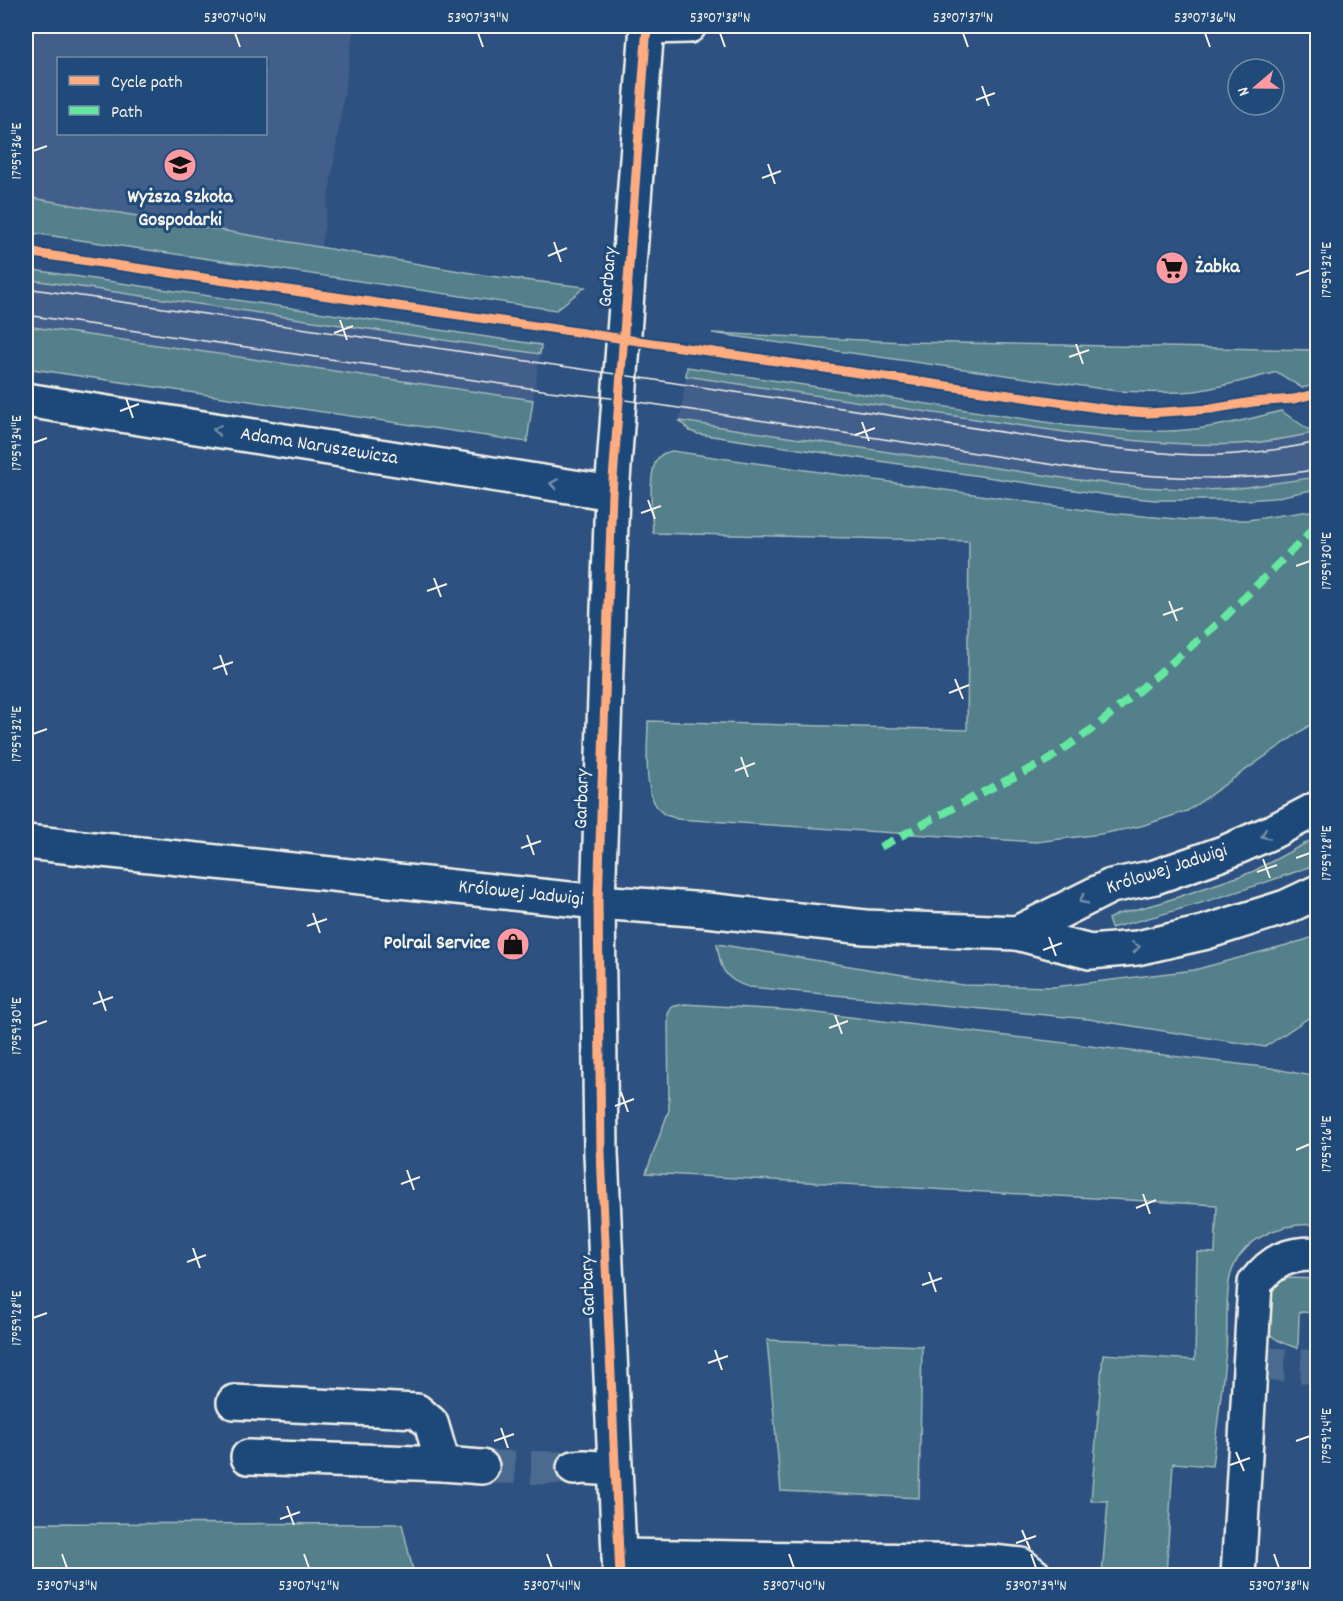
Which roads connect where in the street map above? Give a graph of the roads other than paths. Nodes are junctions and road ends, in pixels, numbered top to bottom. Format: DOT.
graph roads {
  1 [pos="647,26"];
  2 [pos="688,26"];
  3 [pos="26,400"];
  4 [pos="612,493"];
  5 [pos="1317,808"];
  6 [pos="26,842"];
  7 [pos="1317,892"];
  8 [pos="598,902"];
  9 [pos="1017,933"];
  10 [pos="1317,1254"];
  11 [pos="234,1402"];
  12 [pos="248,1457"];
  13 [pos="443,1464"];
  14 [pos="482,1467"];
  15 [pos="573,1468"];
  16 [pos="615,1469"];
  17 [pos="619,1566"];
  18 [pos="1035,1575"];
  19 [pos="1238,1575"];
  1 -- 2 [label="street"];
  1 -- 4 [label="street, Garbary"];
  4 -- 3 [label="street, Adama Naruszewicza, one-way"];
  4 -- 8 [label="street, Garbary"];
  5 -- 9 [label="street, Królowej Jadwigi, one-way"];
  6 -- 8 [label="street, Królowej Jadwigi"];
  9 -- 7 [label="street, Królowej Jadwigi, one-way"];
  8 -- 9 [label="street, Królowej Jadwigi"];
  8 -- 16 [label="street, Garbary"];
  10 -- 19 [label="street"];
  11 -- 13 [label="street"];
  12 -- 13 [label="street"];
  13 -- 14 [label="street"];
  15 -- 16 [label="street"];
  16 -- 17 [label="street, Garbary"];
  17 -- 18 [label="street"];
}
